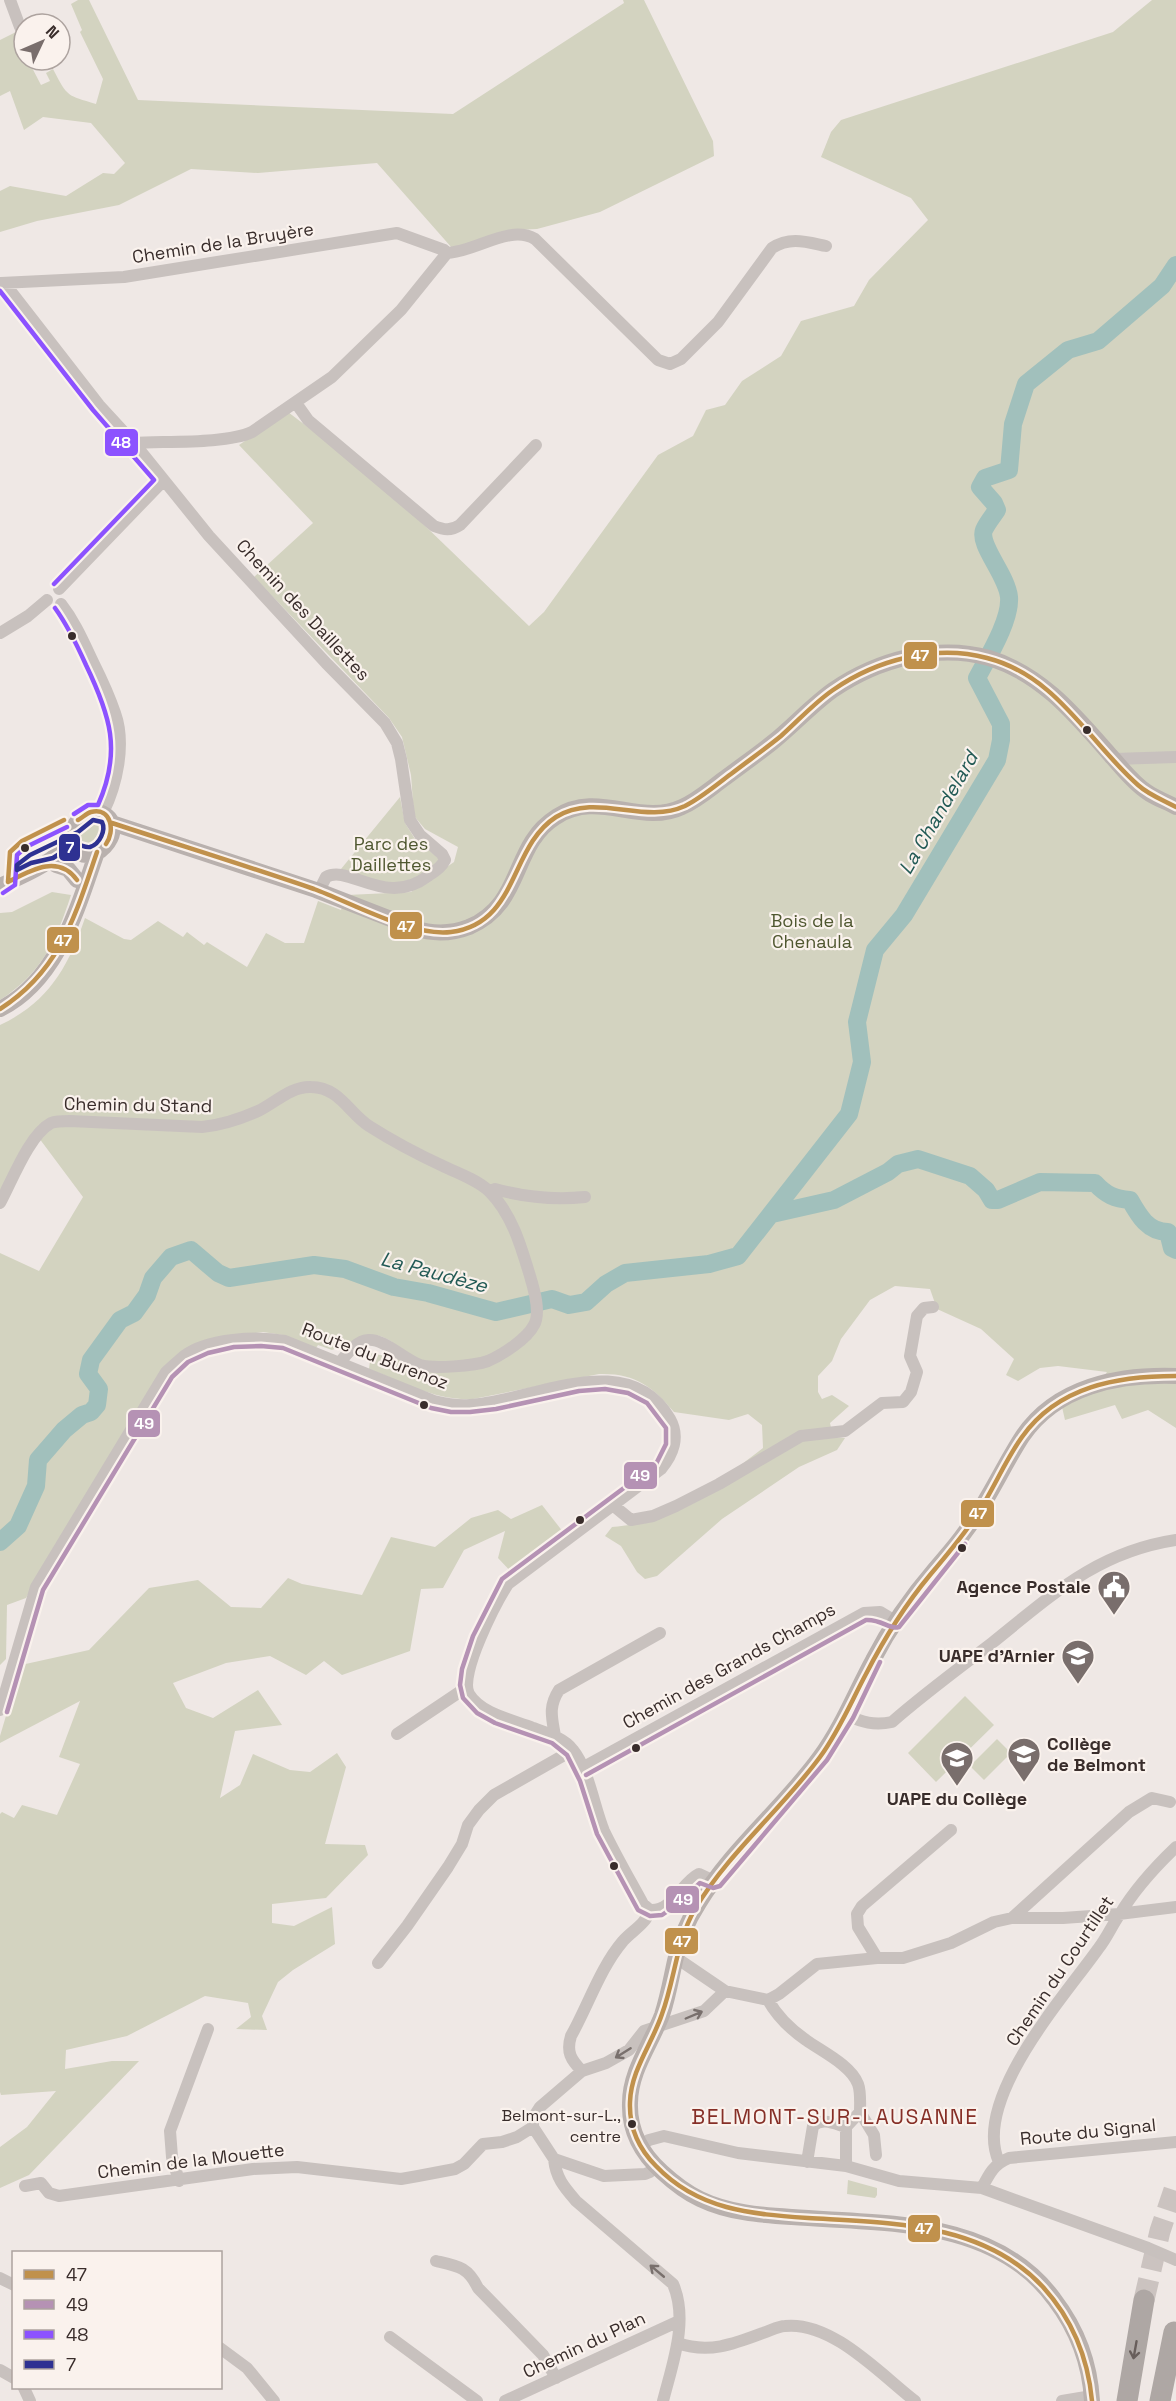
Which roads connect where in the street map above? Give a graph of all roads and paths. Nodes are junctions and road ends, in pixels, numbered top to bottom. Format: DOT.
graph roads {
  1 [pos="826,246"];
  2 [pos="447,253"];
  3 [pos="3,283"];
  4 [pos="296,403"];
  5 [pos="134,443"];
  6 [pos="536,445"];
  7 [pos="164,480"];
  8 [pos="59,589"];
  9 [pos="47,600"];
  10 [pos="61,604"];
  11 [pos="0,633"];
  12 [pos="1176,757"];
  13 [pos="1114,759"];
  14 [pos="1176,807"];
  15 [pos="108,825"];
  16 [pos="81,850"];
  17 [pos="56,865"];
  18 [pos="33,870"];
  19 [pos="77,880"];
  20 [pos="0,886"];
  21 [pos="319,891"];
  22 [pos="73,914"];
  23 [pos="0,1009"];
  24 [pos="490,1192"];
  25 [pos="585,1197"];
  26 [pos="0,1203"];
  27 [pos="933,1307"];
  28 [pos="340,1362"];
  29 [pos="1176,1376"];
  30 [pos="614,1506"];
  31 [pos="1176,1540"];
  32 [pos="895,1621"];
  33 [pos="660,1632"];
  34 [pos="467,1687"];
  35 [pos="0,1710"];
  36 [pos="846,1715"];
  37 [pos="397,1734"];
  38 [pos="555,1736"];
  39 [pos="573,1750"];
  40 [pos="582,1768"];
  41 [pos="1170,1802"];
  42 [pos="951,1830"];
  43 [pos="1176,1847"];
  44 [pos="714,1881"];
  45 [pos="1176,1907"];
  46 [pos="650,1910"];
  47 [pos="1119,1914"];
  48 [pos="1012,1918"];
  49 [pos="675,1957"];
  50 [pos="877,1958"];
  51 [pos="378,1963"];
  52 [pos="725,1991"];
  53 [pos="768,2000"];
  54 [pos="657,2027"];
  55 [pos="208,2029"];
  56 [pos="582,2070"];
  57 [pos="860,2112"];
  58 [pos="533,2127"];
  59 [pos="846,2127"];
  60 [pos="1176,2142"];
  61 [pos="639,2146"];
  62 [pos="876,2155"];
  63 [pos="554,2159"];
  64 [pos="807,2162"];
  65 [pos="999,2162"];
  66 [pos="846,2166"];
  67 [pos="651,2172"];
  68 [pos="179,2181"];
  69 [pos="25,2186"];
  70 [pos="982,2188"];
  71 [pos="1176,2260"];
  72 [pos="436,2261"];
  73 [pos="1144,2300"];
  74 [pos="679,2321"];
  75 [pos="1174,2332"];
  76 [pos="390,2337"];
  77 [pos="678,2343"];
  78 [pos="222,2349"];
  79 [pos="556,2378"];
  80 [pos="1092,2399"];
  81 [pos="274,2401"];
  82 [pos="477,2401"];
  83 [pos="505,2401"];
  84 [pos="663,2401"];
  85 [pos="915,2401"];
  86 [pos="1062,2401"];
  87 [pos="1127,2401"];
  88 [pos="1160,2401"];
  1 -- 2 [label="street"];
  2 -- 3 [label="street, Chemin de la Bruyère"];
  2 -- 4 [label="street"];
  3 -- 5 [label="street, Chemin des Daillettes"];
  4 -- 5 [label="street"];
  4 -- 6 [label="street"];
  5 -- 7 [label="street, Chemin des Daillettes"];
  7 -- 8 [label="street"];
  7 -- 21 [label="street, Chemin des Daillettes"];
  8 -- 9 [label="street"];
  8 -- 10 [label="street"];
  9 -- 10 [label="street"];
  9 -- 11 [label="street"];
  10 -- 15 [label="street"];
  12 -- 13 [label="street"];
  13 -- 14 [label="street"];
  13 -- 21 [label="street"];
  15 -- 16 [label="street"];
  15 -- 16 [label="street"];
  15 -- 21 [label="street"];
  16 -- 17 [label="street"];
  16 -- 18 [label="street"];
  16 -- 19 [label="street"];
  16 -- 22 [label="street"];
  17 -- 18 [label="street"];
  17 -- 19 [label="street"];
  18 -- 20 [label="street"];
  19 -- 22 [label="street"];
  22 -- 23 [label="street"];
  24 -- 25 [label="street"];
  24 -- 26 [label="street, Chemin du Stand"];
  24 -- 28 [label="street, Chemin du Stand"];
  27 -- 30 [label="street"];
  28 -- 30 [label="street, Route du Burenoz"];
  28 -- 35 [label="street, Route du Burenoz"];
  29 -- 32 [label="street"];
  30 -- 34 [label="street, Route du Burenoz"];
  31 -- 36 [label="street"];
  32 -- 36 [label="street"];
  32 -- 40 [label="street, Chemin des Grands Champs"];
  33 -- 38 [label="street"];
  34 -- 37 [label="street"];
  34 -- 38 [label="street"];
  36 -- 44 [label="street"];
  38 -- 39 [label="street"];
  39 -- 40 [label="street"];
  39 -- 51 [label="street"];
  40 -- 46 [label="street"];
  41 -- 48 [label="street"];
  42 -- 50 [label="street"];
  43 -- 47 [label="street, Chemin du Courtillet"];
  44 -- 46 [label="street"];
  44 -- 49 [label="street"];
  45 -- 47 [label="street"];
  46 -- 56 [label="street"];
  47 -- 48 [label="street"];
  47 -- 65 [label="street, Chemin du Courtillet"];
  48 -- 50 [label="street"];
  49 -- 52 [label="street"];
  49 -- 54 [label="street"];
  50 -- 53 [label="street"];
  52 -- 53 [label="street"];
  54 -- 52 [label="street, one-way"];
  53 -- 57 [label="street"];
  54 -- 56 [label="street, one-way"];
  54 -- 61 [label="street"];
  55 -- 68 [label="street"];
  56 -- 58 [label="street"];
  57 -- 59 [label="street"];
  57 -- 62 [label="street"];
  58 -- 63 [label="street"];
  58 -- 68 [label="street, Chemin de la Mouette"];
  59 -- 64 [label="street"];
  59 -- 66 [label="street"];
  60 -- 65 [label="street, Route du Signal"];
  61 -- 64 [label="street"];
  61 -- 80 [label="street"];
  63 -- 67 [label="street"];
  74 -- 63 [label="street, one-way"];
  64 -- 66 [label="street"];
  65 -- 70 [label="street, Route du Signal"];
  66 -- 70 [label="street"];
  68 -- 69 [label="street, Chemin de la Mouette"];
  70 -- 71 [label="street"];
  72 -- 79 [label="street"];
  73 -- 87 [label="highway, one-way"];
  74 -- 77 [label="street"];
  74 -- 79 [label="street, Chemin du Plan"];
  75 -- 88 [label="highway"];
  76 -- 82 [label="street"];
  77 -- 84 [label="street"];
  77 -- 85 [label="street"];
  78 -- 81 [label="street"];
  79 -- 83 [label="street, Chemin du Plan"];
  80 -- 86 [label="street"];
}
